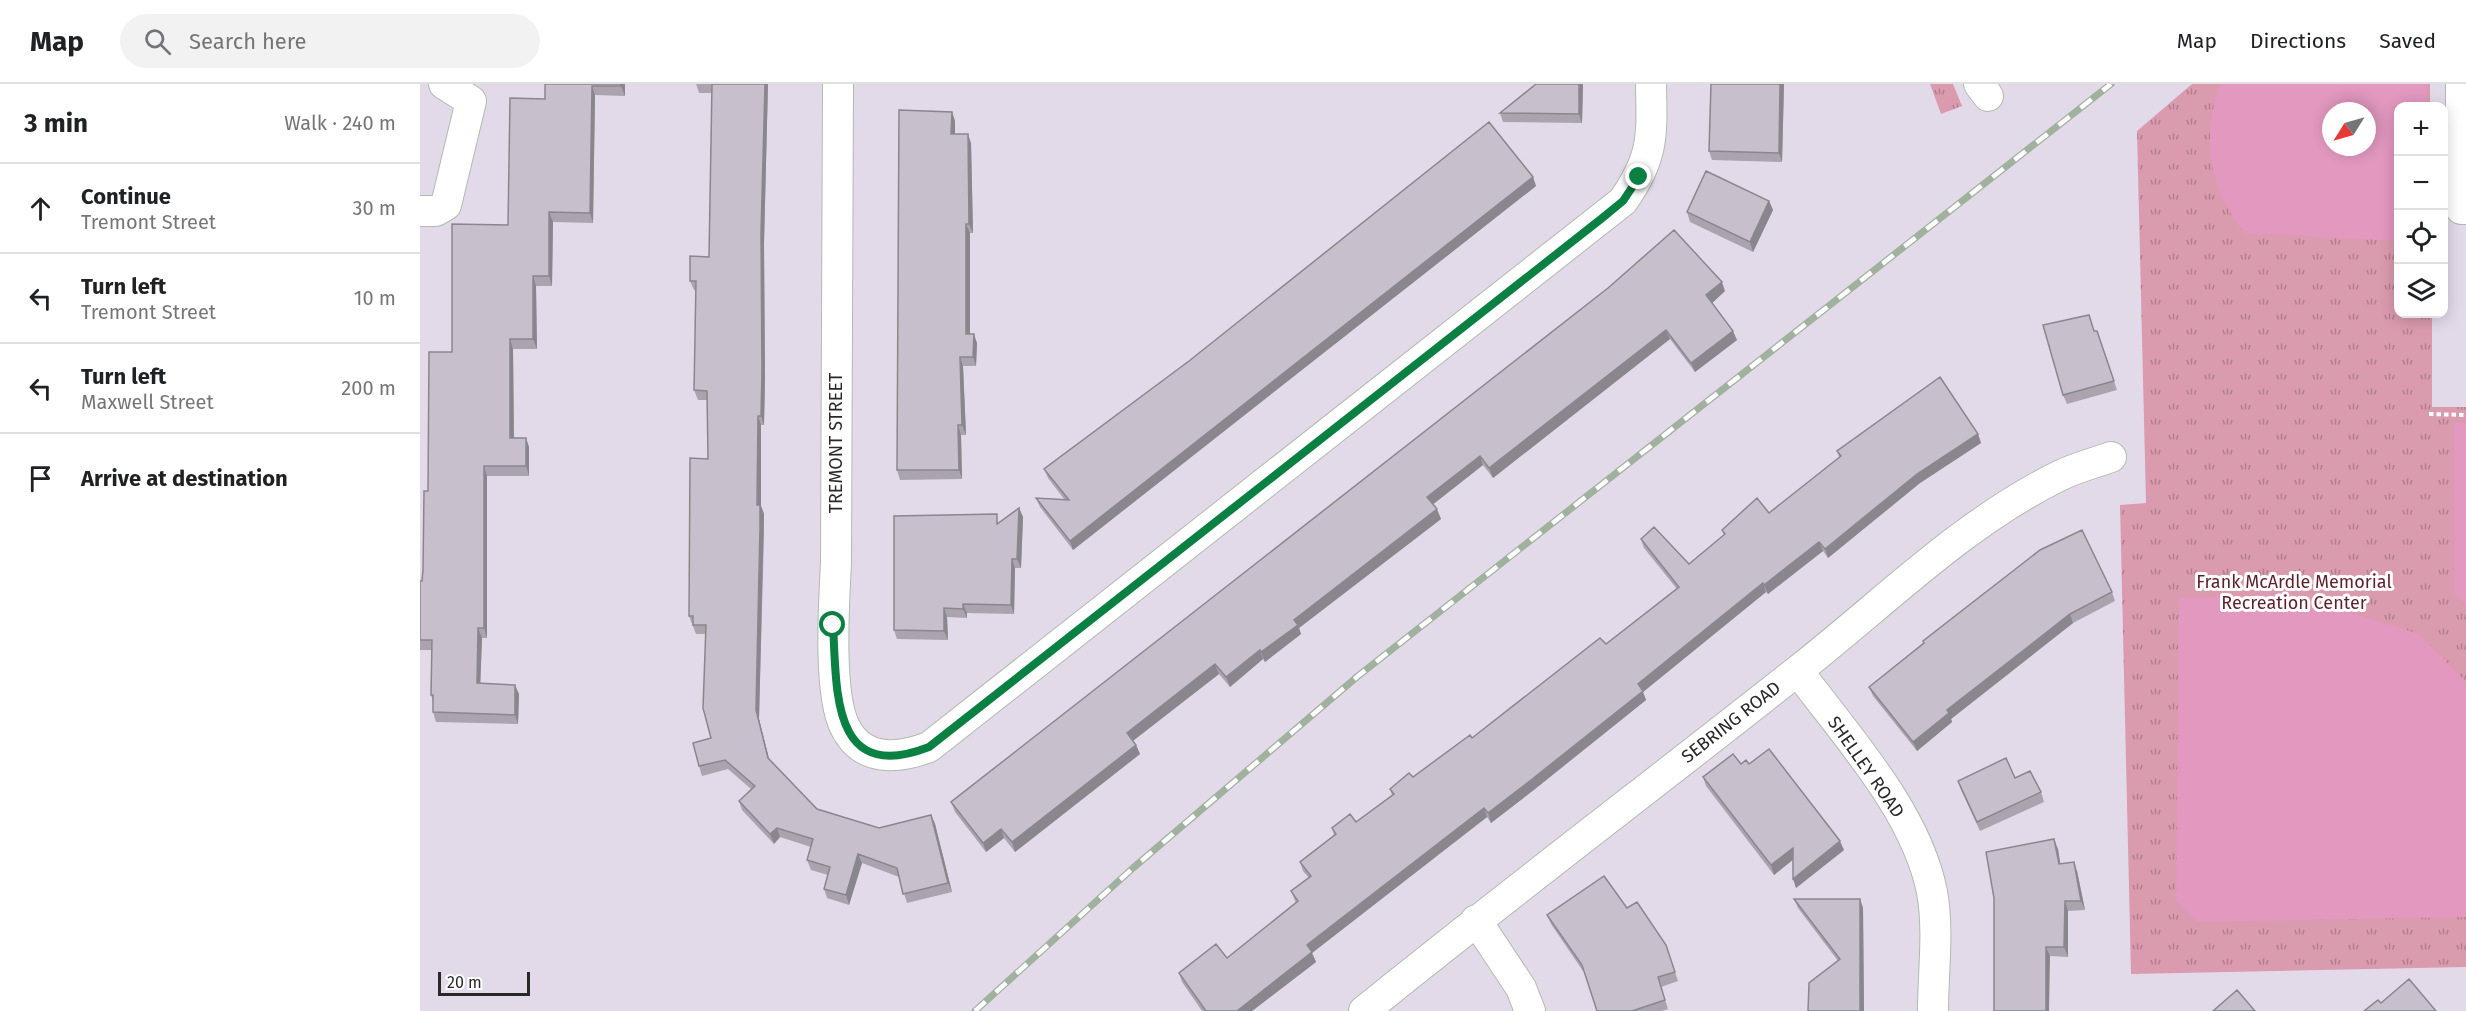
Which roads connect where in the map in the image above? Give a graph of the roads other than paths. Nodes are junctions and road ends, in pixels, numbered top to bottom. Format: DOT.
graph roads {
  1 [pos="444,84"];
  2 [pos="838,84"];
  3 [pos="1651,84"];
  4 [pos="2461,84"];
  5 [pos="477,92"];
  6 [pos="2466,209"];
  7 [pos="420,211"];
  8 [pos="2111,457"];
  9 [pos="1798,671"];
  10 [pos="1476,920"];
  11 [pos="1364,1011"];
  12 [pos="1530,1011"];
  13 [pos="1933,1011"];
  1 -- 5 [label="street"];
  2 -- 3 [label="street, TREMONT STREET"];
  4 -- 6 [label="street"];
  5 -- 7 [label="street"];
  8 -- 9 [label="street, SEBRING ROAD"];
  9 -- 10 [label="street, SEBRING ROAD"];
  9 -- 13 [label="street, SHELLEY ROAD"];
  10 -- 11 [label="street, SEBRING ROAD"];
  10 -- 12 [label="street"];
}
